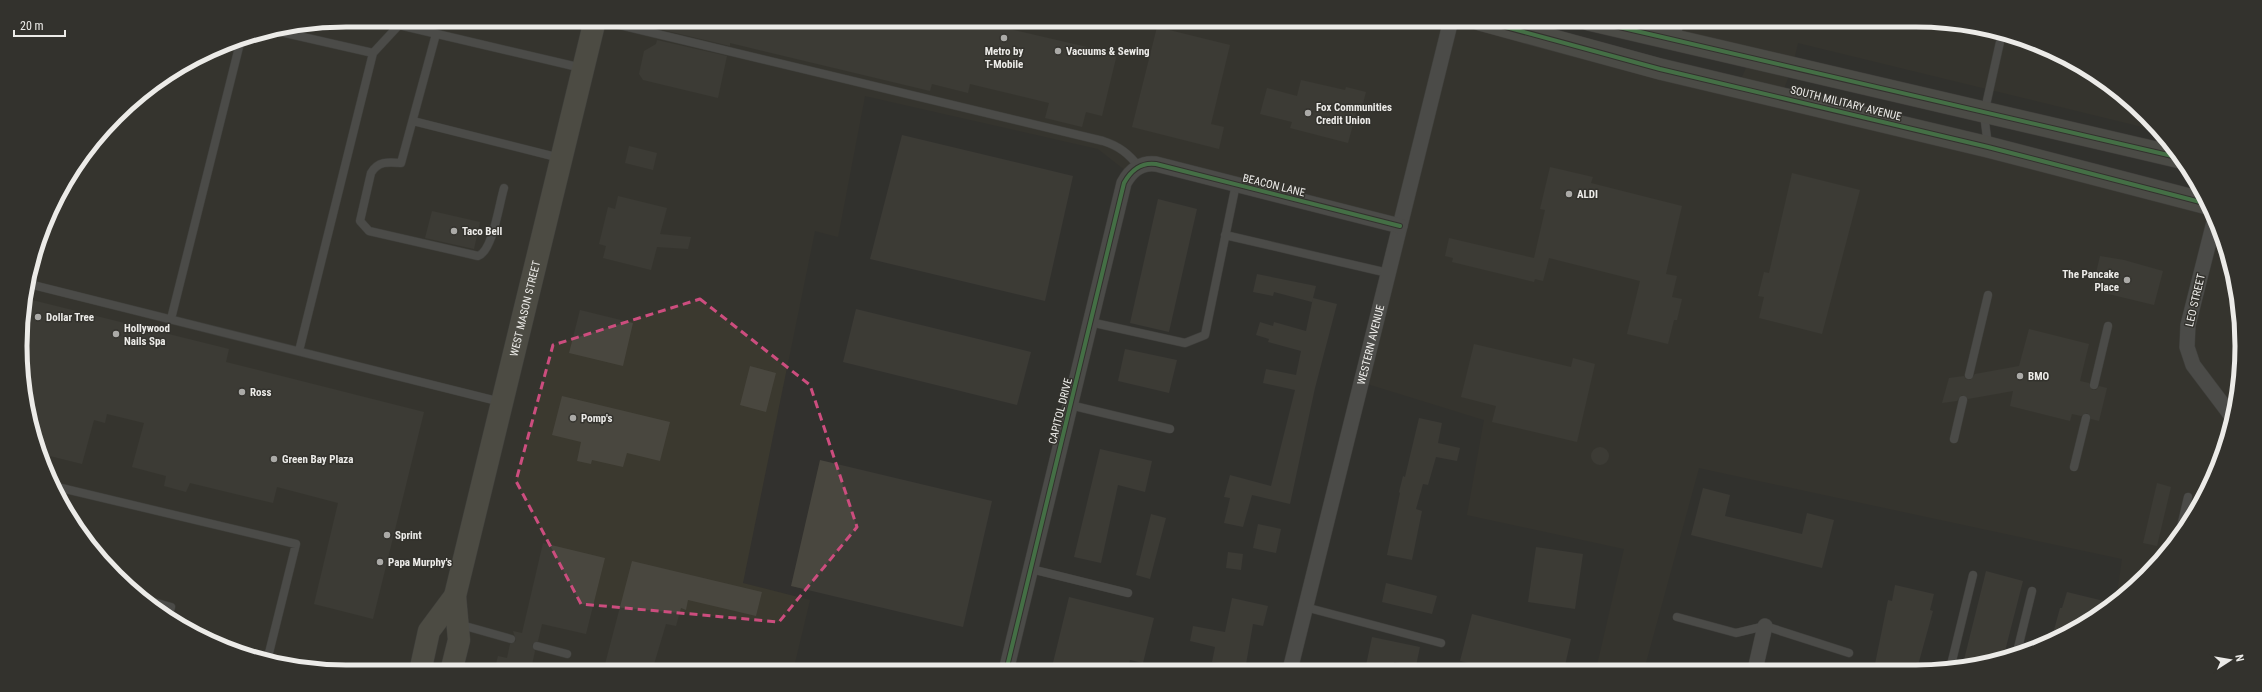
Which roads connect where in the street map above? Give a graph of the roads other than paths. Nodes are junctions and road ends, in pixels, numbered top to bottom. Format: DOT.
graph roads {
  1 [pos="396,27"];
  2 [pos="413,27"];
  3 [pos="593,27"];
  4 [pos="628,27"];
  5 [pos="1449,27"];
  6 [pos="1506,27"];
  7 [pos="1619,27"];
  8 [pos="1679,27"];
  9 [pos="285,33"];
  10 [pos="436,34"];
  11 [pos="2001,39"];
  12 [pos="1676,40"];
  13 [pos="239,45"];
  14 [pos="373,53"];
  15 [pos="583,68"];
  16 [pos="1984,114"];
  17 [pos="413,121"];
  18 [pos="1988,147"];
  19 [pos="2172,156"];
  20 [pos="561,158"];
  21 [pos="1141,166"];
  22 [pos="1236,184"];
  23 [pos="504,188"];
  24 [pos="2200,202"];
  25 [pos="1400,226"];
  26 [pos="2212,228"];
  27 [pos="1226,235"];
  28 [pos="1388,274"];
  29 [pos="33,285"];
  30 [pos="1988,295"];
  31 [pos="171,319"];
  32 [pos="1090,322"];
  33 [pos="2108,326"];
  34 [pos="299,350"];
  35 [pos="1969,375"];
  36 [pos="2094,385"];
  37 [pos="1963,400"];
  38 [pos="502,402"];
  39 [pos="1070,405"];
  40 [pos="2228,412"];
  41 [pos="2086,418"];
  42 [pos="1170,429"];
  43 [pos="1954,438"];
  44 [pos="2074,467"];
  45 [pos="60,488"];
  46 [pos="2188,497"];
  47 [pos="2182,521"];
  48 [pos="1030,569"];
  49 [pos="1974,575"];
  50 [pos="2032,591"];
  51 [pos="1128,592"];
  52 [pos="454,596"];
  53 [pos="158,603"];
  54 [pos="1305,607"];
  55 [pos="170,612"];
  56 [pos="1676,617"];
  57 [pos="457,624"];
  58 [pos="1765,626"];
  59 [pos="511,639"];
  60 [pos="1441,643"];
  61 [pos="537,646"];
  62 [pos="2018,648"];
  63 [pos="1849,652"];
  64 [pos="567,654"];
  65 [pos="268,655"];
  66 [pos="1952,663"];
  67 [pos="422,665"];
  68 [pos="452,665"];
  69 [pos="1007,665"];
  70 [pos="1291,665"];
  71 [pos="1755,665"];
  1 -- 14 [label="lane"];
  2 -- 10 [label="lane"];
  3 -- 15 [label="main road, WEST MASON STREET"];
  4 -- 21 [label="lane"];
  5 -- 25 [label="street, WESTERN AVENUE"];
  6 -- 18 [label="main road, SOUTH MILITARY AVENUE"];
  7 -- 12 [label="main road, SOUTH MILITARY AVENUE"];
  8 -- 12 [label="lane"];
  9 -- 14 [label="lane"];
  10 -- 15 [label="lane"];
  10 -- 17 [label="lane"];
  11 -- 16 [label="lane"];
  12 -- 16 [label="main road, SOUTH MILITARY AVENUE"];
  13 -- 31 [label="lane"];
  14 -- 34 [label="lane"];
  15 -- 20 [label="main road, WEST MASON STREET"];
  16 -- 18 [label="lane"];
  16 -- 19 [label="main road, SOUTH MILITARY AVENUE"];
  17 -- 20 [label="lane"];
  17 -- 23 [label="lane"];
  18 -- 24 [label="main road, SOUTH MILITARY AVENUE"];
  20 -- 38 [label="main road, WEST MASON STREET"];
  21 -- 22 [label="street, BEACON LANE"];
  21 -- 32 [label="street, CAPITOL DRIVE"];
  22 -- 25 [label="street, BEACON LANE"];
  22 -- 27 [label="lane"];
  25 -- 28 [label="street, WESTERN AVENUE"];
  26 -- 40 [label="street, LEO STREET"];
  27 -- 28 [label="lane"];
  27 -- 32 [label="lane"];
  28 -- 54 [label="street, WESTERN AVENUE"];
  29 -- 31 [label="lane"];
  30 -- 35 [label="lane"];
  31 -- 34 [label="lane"];
  32 -- 39 [label="street, CAPITOL DRIVE"];
  33 -- 36 [label="lane"];
  34 -- 38 [label="lane"];
  37 -- 43 [label="lane"];
  38 -- 52 [label="main road, WEST MASON STREET"];
  39 -- 42 [label="lane"];
  39 -- 48 [label="street, CAPITOL DRIVE"];
  41 -- 44 [label="lane"];
  45 -- 65 [label="lane"];
  46 -- 47 [label="lane"];
  48 -- 51 [label="lane"];
  48 -- 69 [label="street, CAPITOL DRIVE"];
  49 -- 66 [label="lane"];
  50 -- 62 [label="lane"];
  52 -- 57 [label="main road, WEST MASON STREET"];
  52 -- 67 [label="main road, WEST MASON STREET"];
  53 -- 55 [label="lane"];
  54 -- 60 [label="lane"];
  54 -- 70 [label="street, WESTERN AVENUE"];
  56 -- 58 [label="lane"];
  57 -- 59 [label="lane"];
  57 -- 68 [label="main road, WEST MASON STREET"];
  58 -- 63 [label="lane"];
  58 -- 71 [label="street"];
  61 -- 64 [label="lane"];
}
